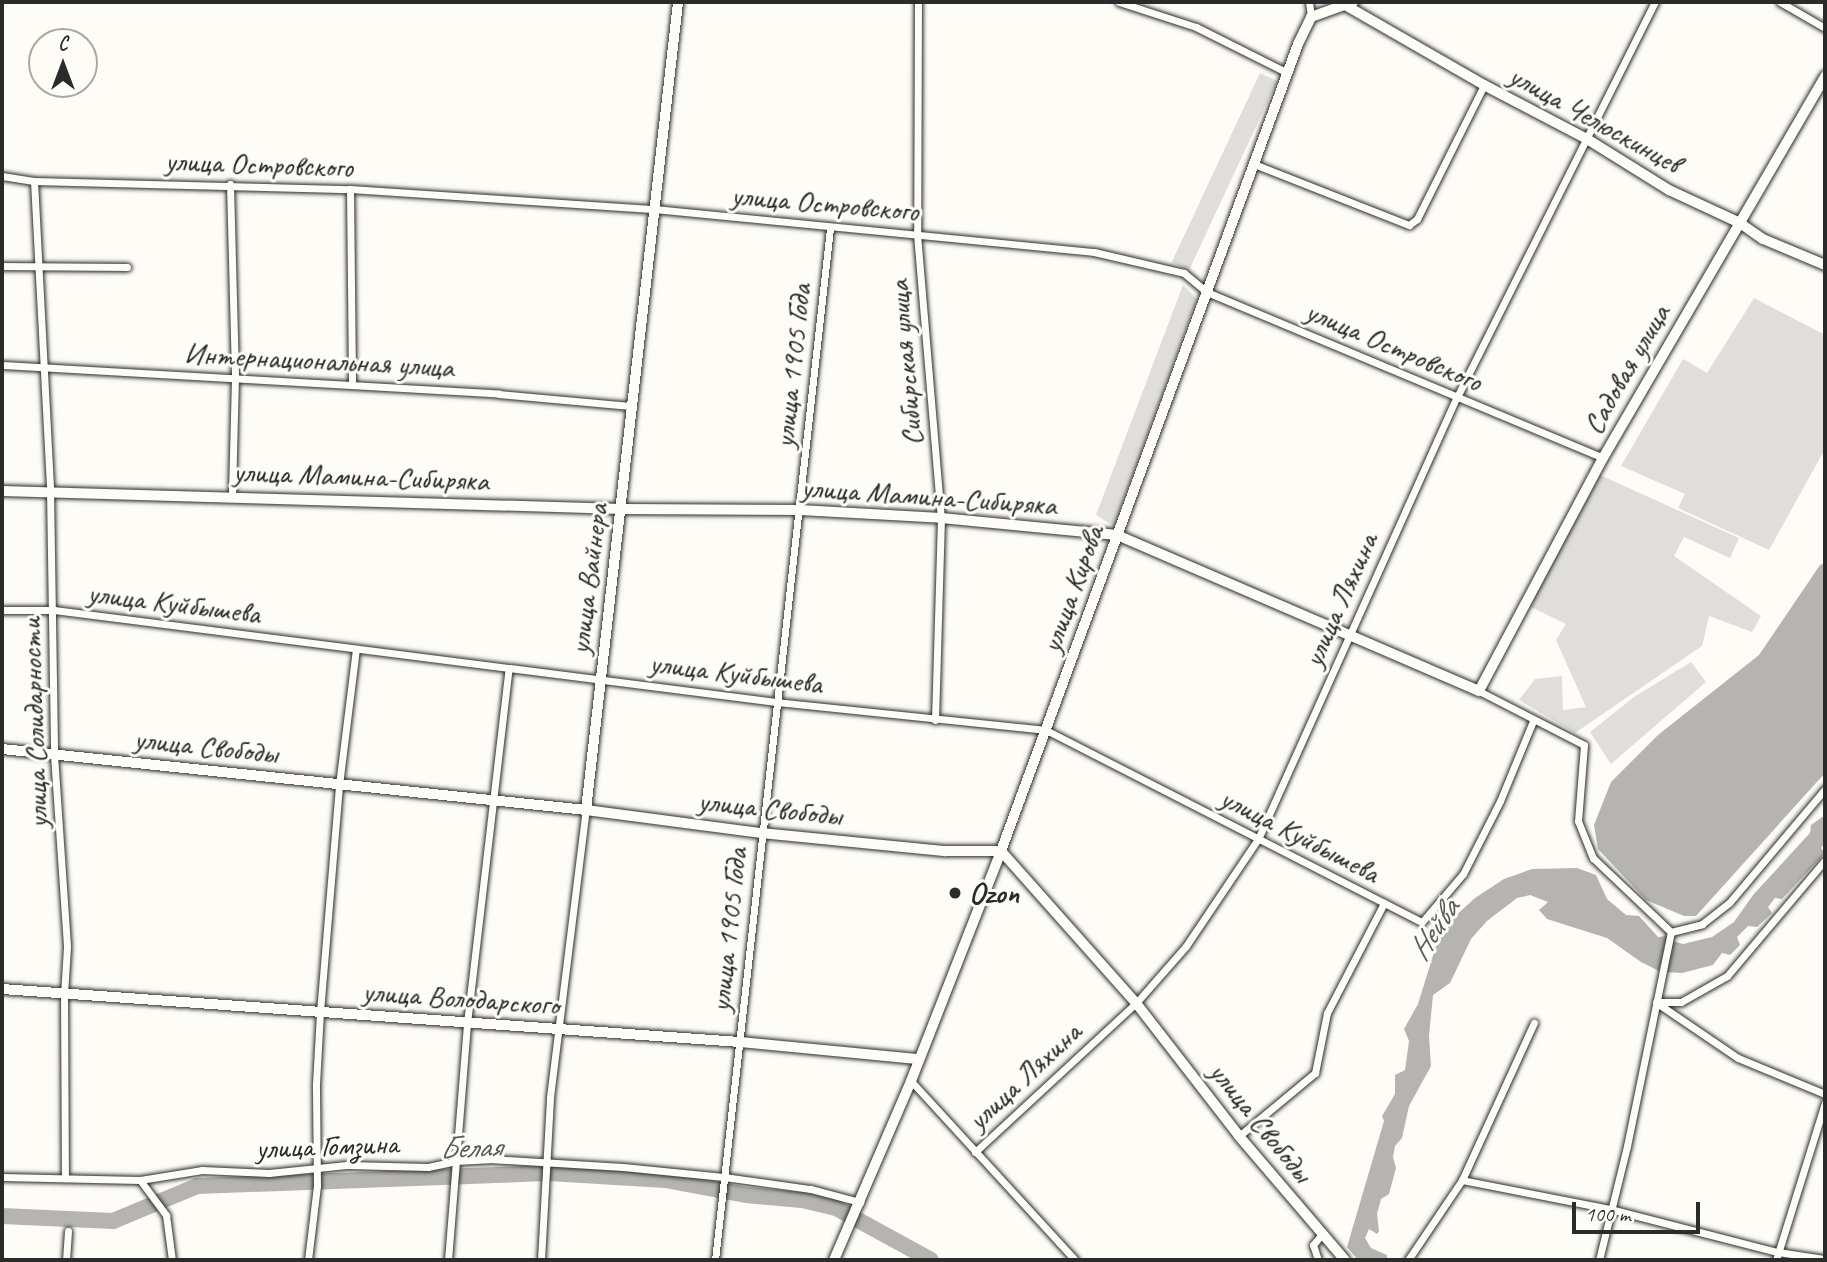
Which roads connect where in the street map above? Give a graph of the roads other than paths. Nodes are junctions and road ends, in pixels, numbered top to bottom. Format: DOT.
graph roads {
  1 [pos="678,2"];
  2 [pos="918,2"];
  3 [pos="1119,2"];
  4 [pos="1309,2"];
  5 [pos="1655,2"];
  6 [pos="1780,2"];
  7 [pos="1349,3"];
  8 [pos="1311,17"];
  9 [pos="1825,28"];
  10 [pos="1288,73"];
  11 [pos="1825,76"];
  12 [pos="1484,85"];
  13 [pos="1587,139"];
  14 [pos="1254,164"];
  15 [pos="2,176"];
  16 [pos="34,181"];
  17 [pos="230,184"];
  18 [pos="350,189"];
  19 [pos="655,209"];
  20 [pos="1740,223"];
  21 [pos="830,228"];
  22 [pos="917,234"];
  23 [pos="1825,265"];
  24 [pos="2,266"];
  25 [pos="38,266"];
  26 [pos="127,267"];
  27 [pos="1207,292"];
  28 [pos="2,365"];
  29 [pos="43,367"];
  30 [pos="235,378"];
  31 [pos="352,385"];
  32 [pos="1457,397"];
  33 [pos="632,407"];
  34 [pos="1603,458"];
  35 [pos="50,490"];
  36 [pos="2,491"];
  37 [pos="232,496"];
  38 [pos="622,509"];
  39 [pos="800,510"];
  40 [pos="941,518"];
  41 [pos="1117,535"];
  42 [pos="2,610"];
  43 [pos="54,610"];
  44 [pos="1348,636"];
  45 [pos="356,649"];
  46 [pos="509,668"];
  47 [pos="601,679"];
  48 [pos="1479,691"];
  49 [pos="776,702"];
  50 [pos="935,720"];
  51 [pos="1533,720"];
  52 [pos="1046,730"];
  53 [pos="2,749"];
  54 [pos="54,755"];
  55 [pos="339,785"];
  56 [pos="1825,789"];
  57 [pos="493,801"];
  58 [pos="586,810"];
  59 [pos="761,833"];
  60 [pos="1258,839"];
  61 [pos="1001,851"];
  62 [pos="1825,860"];
  63 [pos="1384,903"];
  64 [pos="1671,932"];
  65 [pos="2,989"];
  66 [pos="64,995"];
  67 [pos="1656,1002"];
  68 [pos="1136,1003"];
  69 [pos="320,1013"];
  70 [pos="467,1023"];
  71 [pos="1534,1023"];
  72 [pos="559,1029"];
  73 [pos="740,1042"];
  74 [pos="917,1059"];
  75 [pos="911,1081"];
  76 [pos="1825,1094"];
  77 [pos="1825,1103"];
  78 [pos="1239,1136"];
  79 [pos="975,1152"];
  80 [pos="456,1161"];
  81 [pos="547,1161"];
  82 [pos="317,1167"];
  83 [pos="2,1177"];
  84 [pos="724,1177"];
  85 [pos="65,1178"];
  86 [pos="140,1180"];
  87 [pos="1462,1180"];
  88 [pos="860,1202"];
  89 [pos="1609,1209"];
  90 [pos="68,1231"];
  91 [pos="1325,1239"];
  92 [pos="835,1255"];
  93 [pos="1777,1256"];
  94 [pos="1825,1259"];
  95 [pos="66,1260"];
  96 [pos="172,1260"];
  97 [pos="309,1260"];
  98 [pos="448,1260"];
  99 [pos="541,1260"];
  100 [pos="715,1260"];
  101 [pos="1075,1260"];
  102 [pos="1318,1260"];
  103 [pos="1345,1260"];
  104 [pos="1408,1260"];
  105 [pos="1599,1260"];
  1 -- 19 [label="main road, улица Вайнера"];
  2 -- 22 [label="street, Сибирская улица"];
  3 -- 10 [label="street"];
  4 -- 8 [label="street, улица Кирова"];
  5 -- 13 [label="street, улица Ляхина"];
  6 -- 9 [label="street"];
  7 -- 8 [label="main road"];
  7 -- 12 [label="main road, улица Челюскинцев"];
  8 -- 10 [label="main road, улица Кирова"];
  10 -- 14 [label="main road, улица Кирова"];
  11 -- 20 [label="main road, Садовая улица"];
  12 -- 13 [label="main road, улица Челюскинцев"];
  12 -- 14 [label="street"];
  13 -- 20 [label="main road, улица Челюскинцев"];
  13 -- 32 [label="street, улица Ляхина"];
  14 -- 27 [label="main road, улица Кирова"];
  15 -- 16 [label="street, улица Островского"];
  16 -- 17 [label="street, улица Островского"];
  16 -- 25 [label="street, улица Солидарности"];
  17 -- 18 [label="street, улица Островского"];
  17 -- 30 [label="street"];
  18 -- 19 [label="street, улица Островского"];
  18 -- 31 [label="street"];
  19 -- 21 [label="street, улица Островского"];
  19 -- 33 [label="main road, улица Вайнера"];
  20 -- 23 [label="main road, улица Челюскинцев"];
  20 -- 34 [label="main road, Садовая улица"];
  21 -- 22 [label="street, улица Островского"];
  21 -- 39 [label="street, улица 1905 Года"];
  22 -- 27 [label="street, улица Островского"];
  22 -- 40 [label="street, Сибирская улица"];
  24 -- 25 [label="street"];
  25 -- 26 [label="street"];
  25 -- 29 [label="street, улица Солидарности"];
  27 -- 32 [label="street, улица Островского"];
  27 -- 41 [label="main road, улица Кирова"];
  28 -- 29 [label="street, Интернациональная улица"];
  29 -- 30 [label="street, Интернациональная улица"];
  29 -- 35 [label="street, улица Солидарности"];
  30 -- 31 [label="street, Интернациональная улица"];
  30 -- 37 [label="street"];
  31 -- 33 [label="street, Интернациональная улица"];
  32 -- 34 [label="street, улица Островского"];
  32 -- 44 [label="street, улица Ляхина"];
  33 -- 38 [label="main road, улица Вайнера"];
  34 -- 48 [label="main road, Садовая улица"];
  35 -- 36 [label="main road, улица Мамина-Сибиряка"];
  35 -- 37 [label="main road, улица Мамина-Сибиряка"];
  35 -- 43 [label="street, улица Солидарности"];
  37 -- 38 [label="main road, улица Мамина-Сибиряка"];
  38 -- 39 [label="main road, улица Мамина-Сибиряка"];
  38 -- 47 [label="main road, улица Вайнера"];
  39 -- 40 [label="main road, улица Мамина-Сибиряка"];
  39 -- 49 [label="street, улица 1905 Года"];
  40 -- 41 [label="main road, улица Мамина-Сибиряка"];
  40 -- 50 [label="street, Сибирская улица"];
  41 -- 44 [label="main road, улица Мамина-Сибиряка"];
  41 -- 52 [label="main road, улица Кирова"];
  42 -- 43 [label="street, улица Куйбышева"];
  43 -- 45 [label="street, улица Куйбышева"];
  43 -- 54 [label="street, улица Солидарности"];
  44 -- 48 [label="main road, улица Мамина-Сибиряка"];
  44 -- 60 [label="street, улица Ляхина"];
  45 -- 46 [label="street, улица Куйбышева"];
  45 -- 55 [label="street"];
  46 -- 47 [label="street, улица Куйбышева"];
  46 -- 57 [label="street"];
  47 -- 49 [label="street, улица Куйбышева"];
  47 -- 58 [label="main road, улица Вайнера"];
  48 -- 51 [label="street, улица Мамина-Сибиряка"];
  49 -- 50 [label="street, улица Куйбышева"];
  49 -- 59 [label="street, улица 1905 Года"];
  50 -- 52 [label="street, улица Куйбышева"];
  51 -- 63 [label="street, улица Куйбышева"];
  51 -- 64 [label="street, улица Мамина-Сибиряка"];
  52 -- 60 [label="street, улица Куйбышева"];
  52 -- 61 [label="main road, улица Кирова"];
  53 -- 54 [label="main road, улица Свободы"];
  54 -- 55 [label="main road, улица Свободы"];
  54 -- 66 [label="street, улица Солидарности"];
  55 -- 57 [label="main road, улица Свободы"];
  55 -- 69 [label="street"];
  56 -- 64 [label="street"];
  57 -- 58 [label="main road, улица Свободы"];
  57 -- 70 [label="street"];
  58 -- 59 [label="main road, улица Свободы"];
  58 -- 72 [label="street, улица Вайнера"];
  59 -- 61 [label="main road, улица Свободы"];
  59 -- 73 [label="street, улица 1905 Года"];
  60 -- 63 [label="street, улица Куйбышева"];
  60 -- 68 [label="street, улица Ляхина"];
  61 -- 68 [label="main road, улица Свободы"];
  61 -- 74 [label="main road, улица Кирова"];
  62 -- 67 [label="street"];
  63 -- 78 [label="street"];
  64 -- 67 [label="street"];
  65 -- 66 [label="main road, улица Володарского"];
  66 -- 69 [label="main road, улица Володарского"];
  66 -- 85 [label="street, улица Солидарности"];
  67 -- 76 [label="street"];
  67 -- 89 [label="street"];
  68 -- 78 [label="main road, улица Свободы"];
  68 -- 79 [label="street, улица Ляхина"];
  69 -- 70 [label="main road, улица Володарского"];
  69 -- 82 [label="street"];
  70 -- 72 [label="main road, улица Володарского"];
  70 -- 80 [label="street"];
  71 -- 87 [label="street"];
  72 -- 73 [label="main road, улица Володарского"];
  72 -- 81 [label="street, улица Вайнера"];
  73 -- 74 [label="main road, улица Володарского"];
  73 -- 84 [label="street, улица 1905 Года"];
  74 -- 75 [label="main road, улица Кирова"];
  75 -- 79 [label="street"];
  75 -- 88 [label="main road, улица Кирова"];
  77 -- 93 [label="street"];
  78 -- 91 [label="main road, улица Свободы"];
  79 -- 101 [label="street"];
  80 -- 81 [label="street, улица Гомзина"];
  80 -- 82 [label="street, улица Гомзина"];
  80 -- 98 [label="street"];
  81 -- 84 [label="street, улица Гомзина"];
  81 -- 99 [label="street, улица Вайнера"];
  82 -- 86 [label="street, улица Гомзина"];
  82 -- 97 [label="street"];
  83 -- 85 [label="street, улица Гомзина"];
  84 -- 88 [label="street, улица Гомзина"];
  84 -- 100 [label="street, улица 1905 Года"];
  85 -- 86 [label="street, улица Гомзина"];
  86 -- 96 [label="street"];
  87 -- 89 [label="street"];
  87 -- 104 [label="street"];
  88 -- 92 [label="main road, улица Кирова"];
  89 -- 93 [label="street"];
  89 -- 105 [label="street"];
  90 -- 95 [label="street"];
  91 -- 102 [label="street"];
  91 -- 103 [label="main road, улица Свободы"];
  93 -- 94 [label="street"];
}
